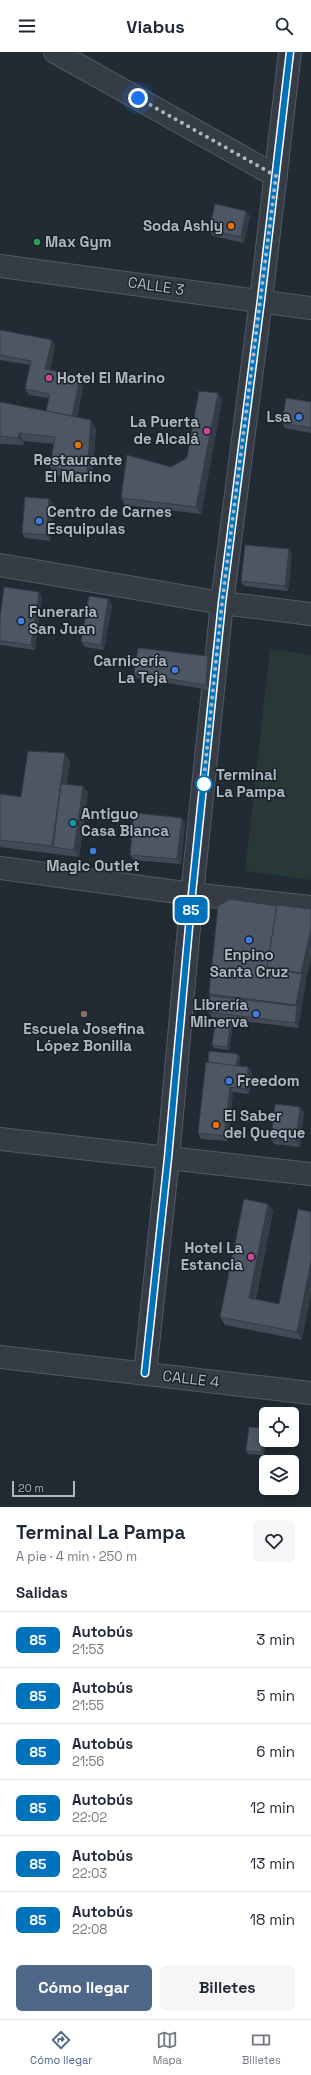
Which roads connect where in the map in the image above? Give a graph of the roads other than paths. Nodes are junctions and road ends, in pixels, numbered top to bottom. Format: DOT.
graph roads {
  1 [pos="55,52"];
  2 [pos="290,52"];
  3 [pos="276,176"];
  4 [pos="0,266"];
  5 [pos="261,300"];
  6 [pos="311,308"];
  7 [pos="0,565"];
  8 [pos="222,603"];
  9 [pos="311,614"];
  10 [pos="0,868"];
  11 [pos="192,894"];
  12 [pos="311,907"];
  13 [pos="0,1139"];
  14 [pos="168,1158"];
  15 [pos="311,1174"];
  16 [pos="0,1357"];
  17 [pos="145,1373"];
  18 [pos="311,1393"];
  1 -- 3 [label="street"];
  2 -- 3 [label="street"];
  3 -- 5 [label="street"];
  4 -- 5 [label="street, CALLE 3"];
  5 -- 6 [label="street, CALLE 3"];
  5 -- 8 [label="street"];
  7 -- 8 [label="street"];
  8 -- 9 [label="street"];
  8 -- 11 [label="street"];
  10 -- 11 [label="street"];
  11 -- 12 [label="street"];
  11 -- 14 [label="street"];
  13 -- 14 [label="street"];
  14 -- 15 [label="street"];
  14 -- 17 [label="street"];
  16 -- 17 [label="street, CALLE 4"];
  17 -- 18 [label="street, CALLE 4"];
}
